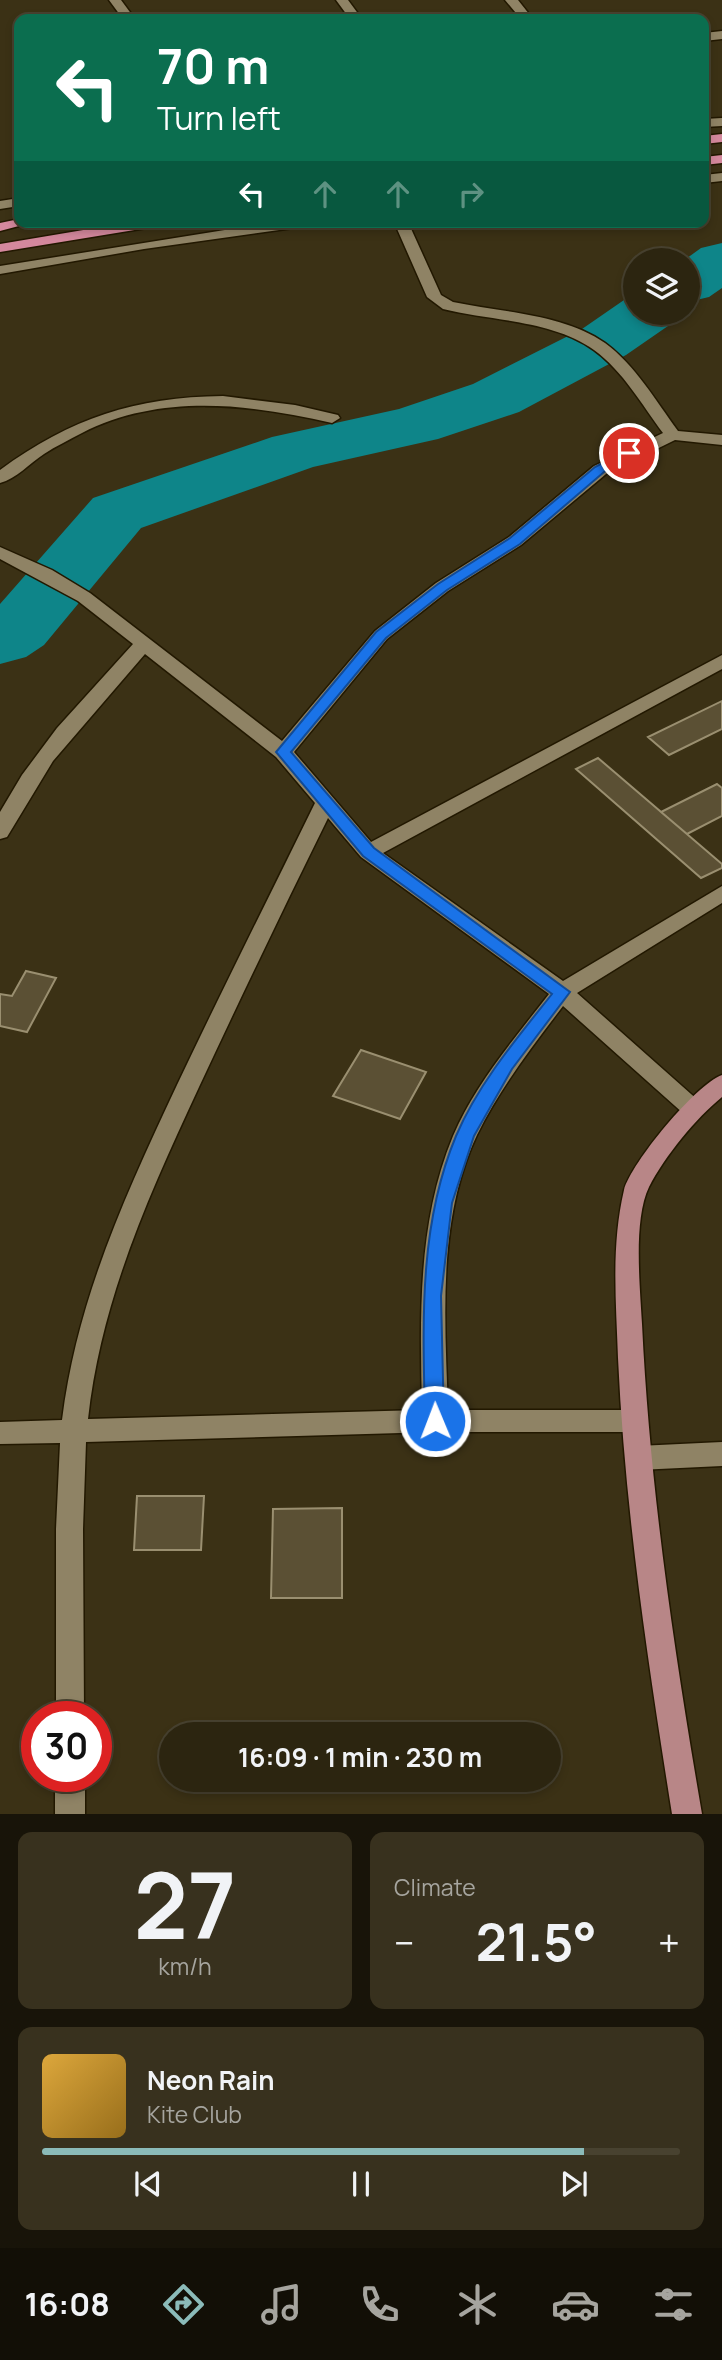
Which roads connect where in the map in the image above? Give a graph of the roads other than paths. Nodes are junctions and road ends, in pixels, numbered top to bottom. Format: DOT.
graph roads {
  1 [pos="511,0"];
  2 [pos="523,14"];
  3 [pos="122,228"];
  4 [pos="265,228"];
  5 [pos="404,228"];
  6 [pos="0,248"];
  7 [pos="0,270"];
  8 [pos="332,418"];
  9 [pos="673,435"];
  10 [pos="722,440"];
  11 [pos="0,478"];
  12 [pos="0,552"];
  13 [pos="144,644"];
  14 [pos="722,661"];
  15 [pos="283,752"];
  16 [pos="326,801"];
  17 [pos="0,832"];
  18 [pos="368,852"];
  19 [pos="722,893"];
  20 [pos="562,992"];
  21 [pos="722,1084"];
  22 [pos="692,1108"];
  23 [pos="435,1421"];
  24 [pos="634,1422"];
  25 [pos="72,1432"];
  26 [pos="0,1433"];
  27 [pos="722,1454"];
  28 [pos="638,1458"];
  29 [pos="70,1701"];
  30 [pos="70,1792"];
  31 [pos="70,1814"];
  32 [pos="687,1814"];
  1 -- 2 [label="street"];
  3 -- 6 [label="highway"];
  4 -- 7 [label="street"];
  5 -- 9 [label="street"];
  8 -- 11 [label="street"];
  9 -- 10 [label="street"];
  9 -- 15 [label="street"];
  12 -- 13 [label="street"];
  13 -- 15 [label="street"];
  13 -- 17 [label="street"];
  14 -- 18 [label="street"];
  15 -- 16 [label="street"];
  16 -- 18 [label="street"];
  16 -- 25 [label="street"];
  18 -- 20 [label="street"];
  19 -- 20 [label="street"];
  20 -- 22 [label="street"];
  20 -- 23 [label="street"];
  21 -- 22 [label="main road"];
  22 -- 24 [label="main road"];
  23 -- 24 [label="street"];
  23 -- 25 [label="street"];
  24 -- 28 [label="main road"];
  25 -- 26 [label="street"];
  25 -- 29 [label="street"];
  27 -- 28 [label="street"];
  28 -- 32 [label="main road"];
  30 -- 31 [label="street"];
}
